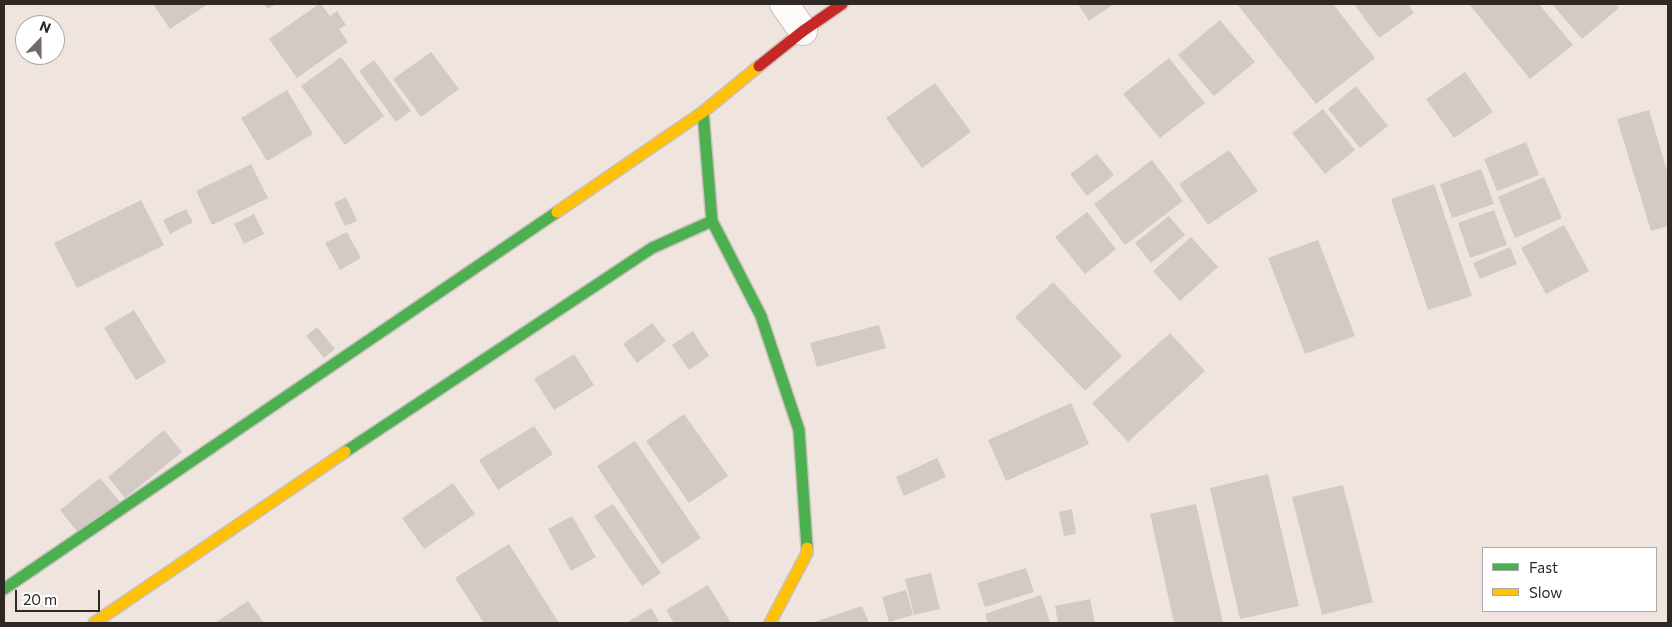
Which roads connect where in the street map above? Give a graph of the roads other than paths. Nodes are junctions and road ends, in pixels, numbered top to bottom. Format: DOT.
graph roads {
  1 [pos="784,4"];
  2 [pos="842,4"];
  3 [pos="803,31"];
  4 [pos="703,112"];
  5 [pos="712,221"];
  6 [pos="4,590"];
  7 [pos="94,623"];
  8 [pos="770,623"];
  1 -- 3 [label="street"];
  2 -- 3 [label="street"];
  3 -- 4 [label="street"];
  4 -- 5 [label="street"];
  4 -- 6 [label="street"];
  5 -- 7 [label="street"];
  5 -- 8 [label="street"];
}
